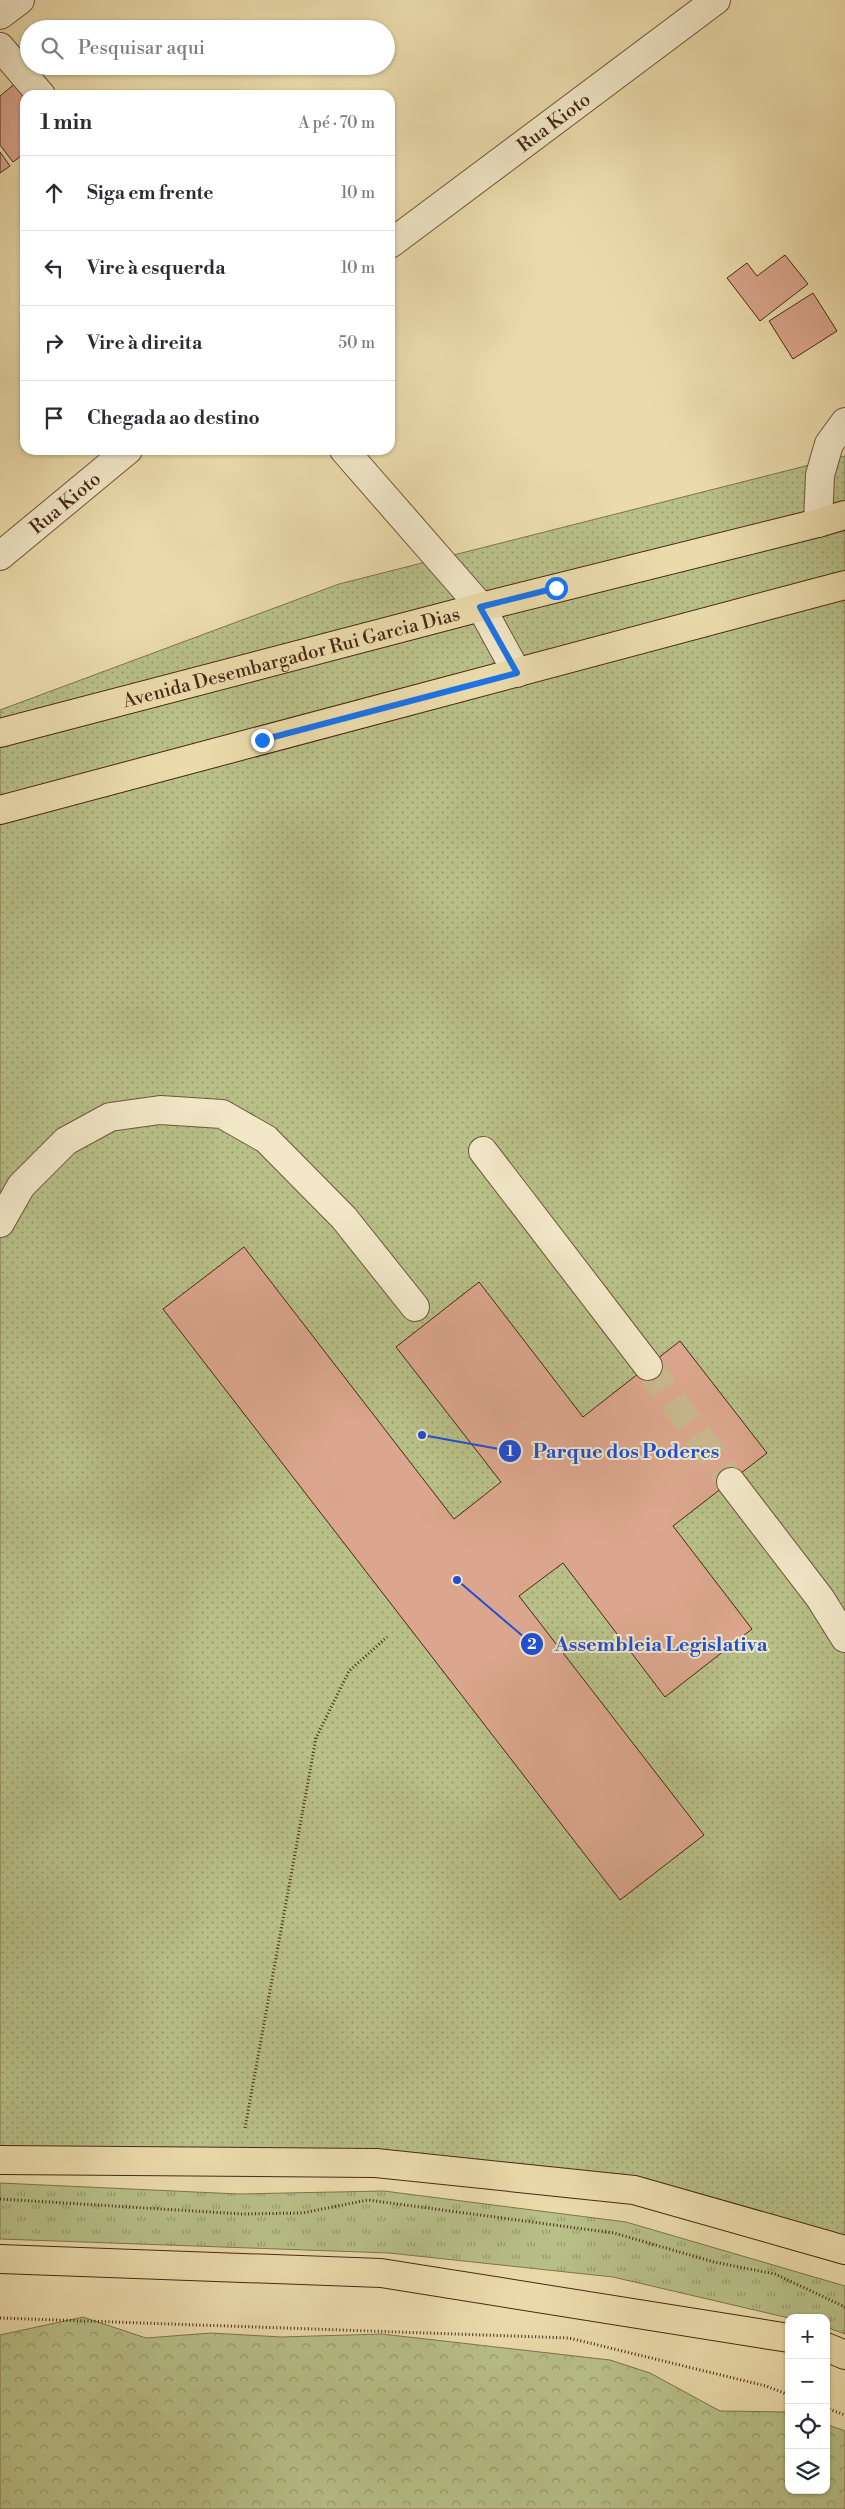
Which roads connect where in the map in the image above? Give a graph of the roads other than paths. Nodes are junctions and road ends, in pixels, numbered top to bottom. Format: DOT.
graph roads {
  1 [pos="20,0"];
  2 [pos="716,0"];
  3 [pos="0,15"];
  4 [pos="0,47"];
  5 [pos="20,71"];
  6 [pos="23,75"];
  7 [pos="36,90"];
  8 [pos="395,240"];
  9 [pos="845,422"];
  10 [pos="122,455"];
  11 [pos="348,455"];
  12 [pos="845,515"];
  13 [pos="818,524"];
  14 [pos="0,556"];
  15 [pos="845,585"];
  16 [pos="480,607"];
  17 [pos="517,673"];
  18 [pos="0,733"];
  19 [pos="0,810"];
  20 [pos="483,1151"];
  21 [pos="0,1223"];
  22 [pos="415,1307"];
  23 [pos="648,1366"];
  24 [pos="731,1482"];
  25 [pos="845,1638"];
  26 [pos="0,2160"];
  27 [pos="845,2250"];
  28 [pos="0,2259"];
  29 [pos="785,2337"];
  30 [pos="830,2349"];
  31 [pos="845,2355"];
  1 -- 3 [label="street"];
  2 -- 8 [label="street, Rua Kioto"];
  4 -- 5 [label="street"];
  6 -- 7 [label="street"];
  9 -- 13 [label="street"];
  10 -- 14 [label="street, Rua Kioto"];
  11 -- 16 [label="street"];
  12 -- 13 [label="main road, Avenida Desembargador Rui Garcia Dias"];
  13 -- 16 [label="main road, Avenida Desembargador Rui Garcia Dias"];
  15 -- 17 [label="main road"];
  16 -- 17 [label="street"];
  16 -- 18 [label="main road, Avenida Desembargador Rui Garcia Dias"];
  17 -- 19 [label="main road"];
  20 -- 23 [label="street"];
  21 -- 22 [label="street"];
  24 -- 25 [label="street"];
  26 -- 27 [label="main road"];
  28 -- 29 [label="main road"];
  30 -- 31 [label="main road"];
}
